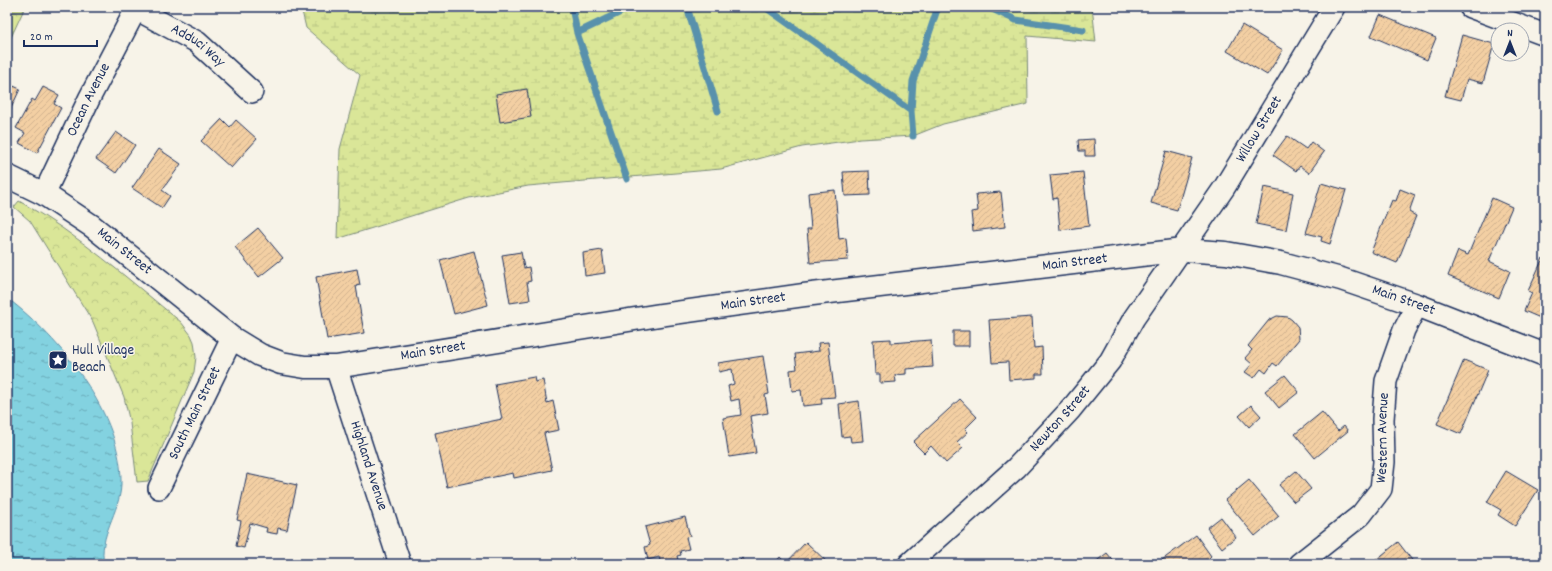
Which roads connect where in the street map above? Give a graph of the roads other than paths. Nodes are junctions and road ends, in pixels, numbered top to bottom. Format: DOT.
graph roads {
  1 [pos="1334,7"];
  2 [pos="1470,7"];
  3 [pos="137,8"];
  4 [pos="1545,35"];
  5 [pos="252,92"];
  6 [pos="7,176"];
  7 [pos="44,194"];
  8 [pos="1183,250"];
  9 [pos="1417,305"];
  10 [pos="232,338"];
  11 [pos="1545,355"];
  12 [pos="336,367"];
  13 [pos="159,488"];
  14 [pos="400,564"];
  15 [pos="909,564"];
  16 [pos="1299,564"];
  1 -- 8 [label="street, Willow Street"];
  2 -- 4 [label="street"];
  3 -- 5 [label="street, Adduci Way"];
  3 -- 7 [label="street, Ocean Avenue"];
  6 -- 7 [label="main road, Main Street"];
  7 -- 10 [label="main road, Main Street"];
  8 -- 9 [label="main road, Main Street"];
  8 -- 12 [label="main road, Main Street"];
  8 -- 15 [label="street, Newton Street"];
  9 -- 11 [label="main road, Main Street"];
  9 -- 16 [label="street, Western Avenue"];
  10 -- 12 [label="main road, Main Street"];
  10 -- 13 [label="street, South Main Street"];
  12 -- 14 [label="street, Highland Avenue"];
}
